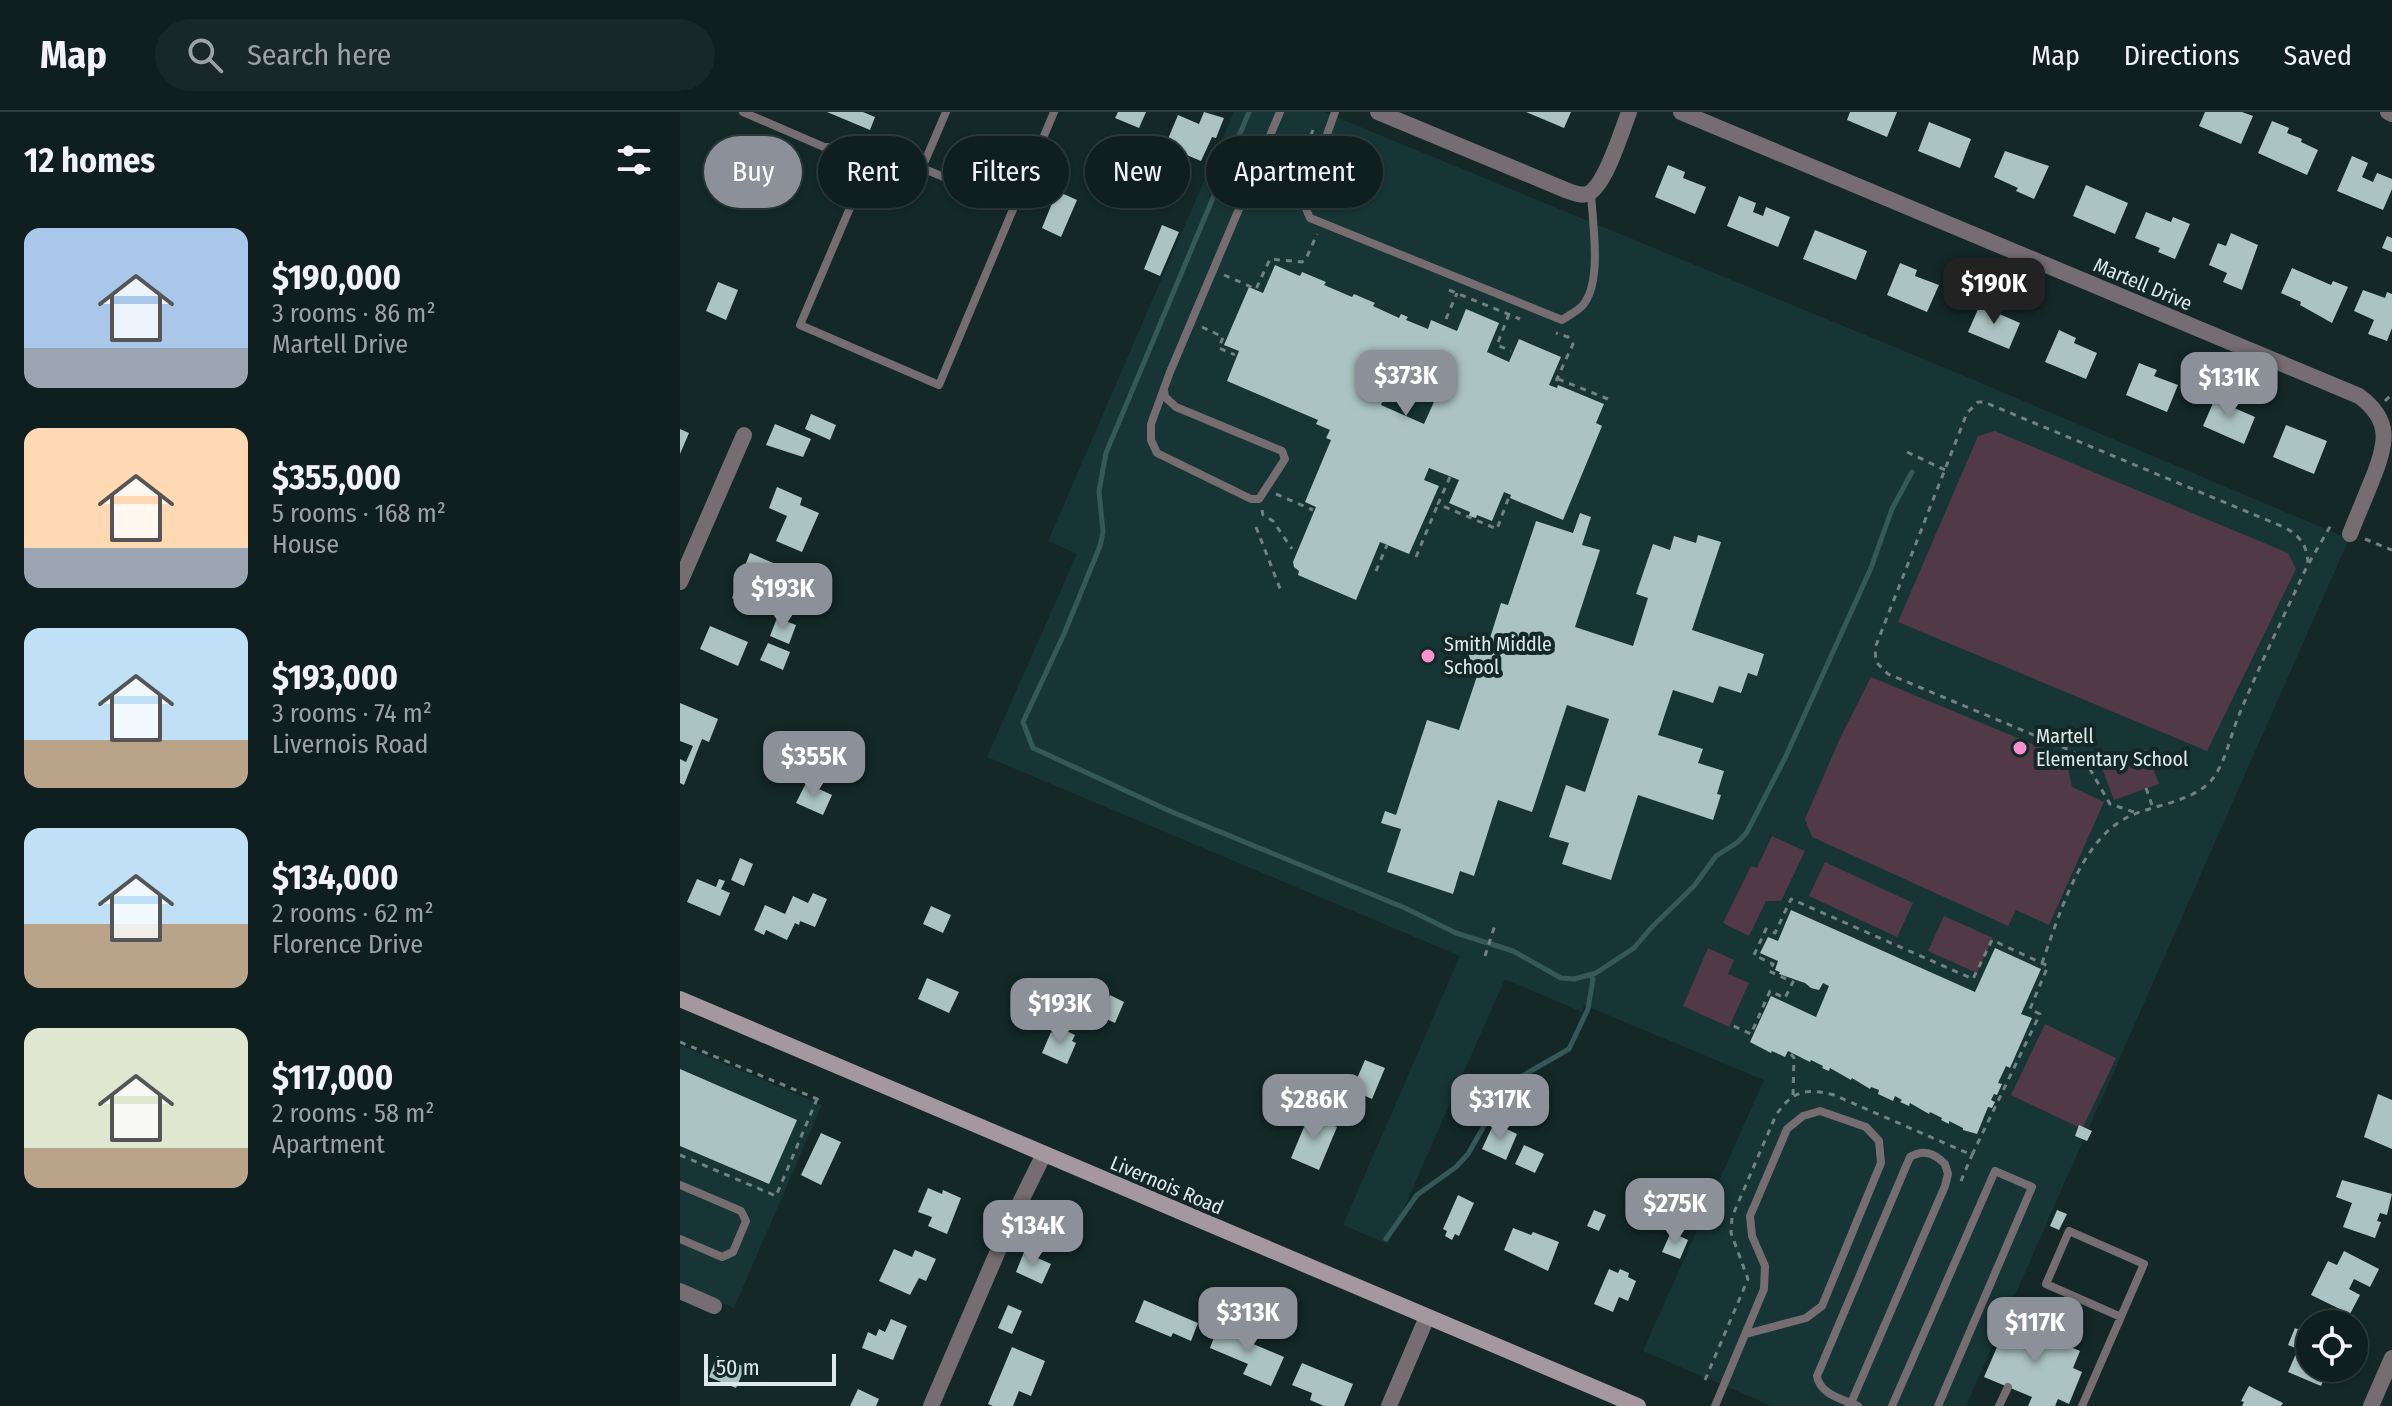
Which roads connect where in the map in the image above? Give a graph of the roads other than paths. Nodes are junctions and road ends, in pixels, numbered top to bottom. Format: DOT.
graph roads {
  1 [pos="743,112"];
  2 [pos="946,112"];
  3 [pos="1054,112"];
  4 [pos="1280,112"];
  5 [pos="1335,112"];
  6 [pos="1378,112"];
  7 [pos="1629,112"];
  8 [pos="1681,112"];
  9 [pos="1044,136"];
  10 [pos="818,144"];
  11 [pos="927,156"];
  12 [pos="1591,192"];
  13 [pos="850,208"];
  14 [pos="1013,208"];
  15 [pos="1164,390"];
  16 [pos="744,435"];
  17 [pos="2356,536"];
  18 [pos="680,582"];
  19 [pos="680,999"];
  20 [pos="1044,1154"];
  21 [pos="680,1185"];
  22 [pos="680,1239"];
  23 [pos="680,1291"];
  24 [pos="714,1306"];
  25 [pos="1427,1317"];
  26 [pos="2121,1317"];
  27 [pos="1746,1334"];
  28 [pos="2392,1358"];
  29 [pos="2008,1387"];
  30 [pos="1853,1405"];
  31 [pos="931,1406"];
  32 [pos="1389,1406"];
  33 [pos="1638,1406"];
  34 [pos="1715,1406"];
  35 [pos="1892,1406"];
  36 [pos="1938,1406"];
  37 [pos="1999,1406"];
  38 [pos="2082,1406"];
  39 [pos="2371,1406"];
  1 -- 10 [label="lane"];
  2 -- 11 [label="lane"];
  3 -- 9 [label="lane"];
  4 -- 15 [label="lane"];
  5 -- 12 [label="lane"];
  6 -- 12 [label="street"];
  7 -- 12 [label="street"];
  8 -- 17 [label="street, Martell Drive"];
  13 -- 14 [label="lane"];
  15 -- 15 [label="lane"];
  16 -- 18 [label="street"];
  19 -- 20 [label="main road, Livernois Road"];
  20 -- 25 [label="main road, Livernois Road"];
  20 -- 31 [label="street"];
  21 -- 22 [label="lane"];
  23 -- 24 [label="street"];
  25 -- 32 [label="street"];
  25 -- 33 [label="main road, Livernois Road"];
  26 -- 26 [label="lane"];
  26 -- 38 [label="lane"];
  27 -- 27 [label="lane"];
  27 -- 34 [label="lane"];
  28 -- 39 [label="street"];
  29 -- 37 [label="lane"];
  30 -- 30 [label="lane"];
  35 -- 36 [label="lane"];
}
